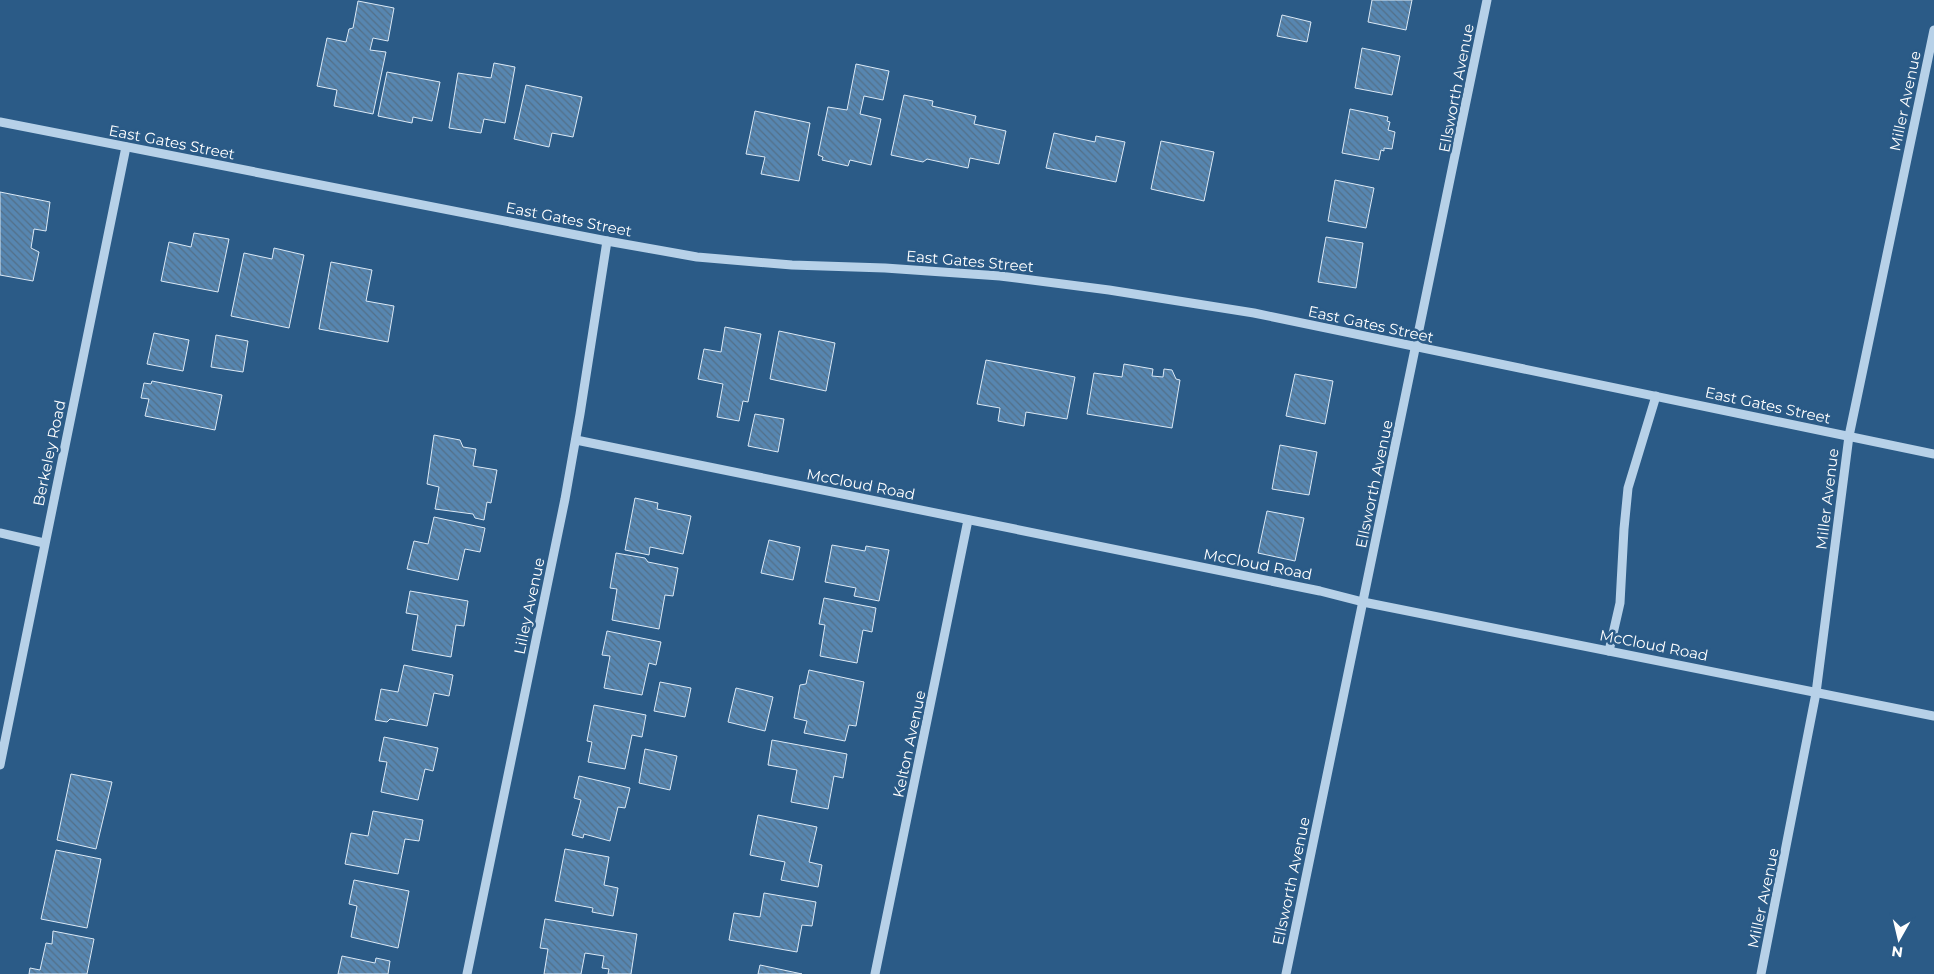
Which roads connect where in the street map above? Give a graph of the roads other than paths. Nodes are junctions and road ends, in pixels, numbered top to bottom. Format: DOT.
graph roads {
  1 [pos="1488,0"];
  2 [pos="1934,30"];
  3 [pos="0,122"];
  4 [pos="126,147"];
  5 [pos="607,241"];
  6 [pos="1417,347"];
  7 [pos="1656,396"];
  8 [pos="1849,436"];
  9 [pos="576,440"];
  10 [pos="1934,454"];
  11 [pos="968,520"];
  12 [pos="0,533"];
  13 [pos="44,543"];
  14 [pos="1363,602"];
  15 [pos="1609,650"];
  16 [pos="1816,692"];
  17 [pos="1934,716"];
  18 [pos="0,766"];
  19 [pos="467,974"];
  20 [pos="875,974"];
  21 [pos="1286,974"];
  22 [pos="1761,974"];
  1 -- 6 [label="street, Ellsworth Avenue"];
  2 -- 8 [label="street, Miller Avenue"];
  3 -- 4 [label="street, East Gates Street"];
  4 -- 5 [label="street, East Gates Street"];
  4 -- 13 [label="street, Berkeley Road"];
  5 -- 6 [label="street, East Gates Street"];
  5 -- 9 [label="street, Lilley Avenue"];
  6 -- 7 [label="street, East Gates Street"];
  6 -- 14 [label="street, Ellsworth Avenue"];
  7 -- 8 [label="street, East Gates Street"];
  7 -- 15 [label="street"];
  8 -- 10 [label="street, East Gates Street"];
  8 -- 16 [label="street, Miller Avenue"];
  9 -- 11 [label="street, McCloud Road"];
  9 -- 19 [label="street, Lilley Avenue"];
  11 -- 14 [label="street, McCloud Road"];
  11 -- 20 [label="street, Kelton Avenue"];
  12 -- 13 [label="street"];
  13 -- 18 [label="street, Berkeley Road"];
  14 -- 15 [label="street, McCloud Road"];
  14 -- 21 [label="street, Ellsworth Avenue"];
  15 -- 16 [label="street, McCloud Road"];
  16 -- 17 [label="street, McCloud Road"];
  16 -- 22 [label="street, Miller Avenue"];
}
